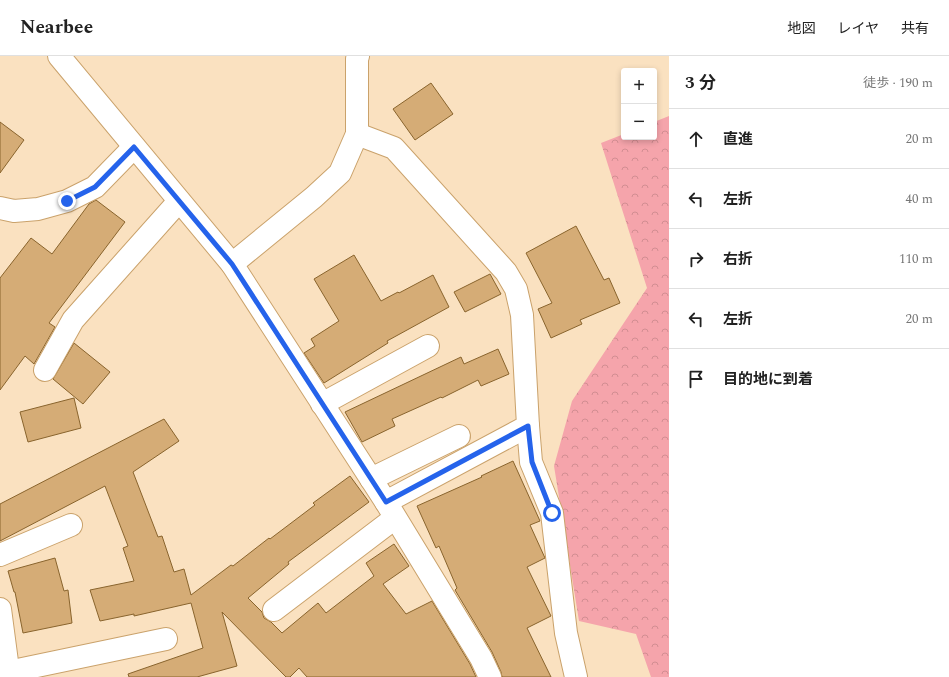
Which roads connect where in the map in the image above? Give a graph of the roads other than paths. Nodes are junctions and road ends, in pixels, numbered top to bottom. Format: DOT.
graph roads {
  1 [pos="59,56"];
  2 [pos="357,57"];
  3 [pos="357,134"];
  4 [pos="134,147"];
  5 [pos="179,201"];
  6 [pos="0,208"];
  7 [pos="232,264"];
  8 [pos="428,346"];
  9 [pos="45,370"];
  10 [pos="322,404"];
  11 [pos="528,426"];
  12 [pos="459,436"];
  13 [pos="371,479"];
  14 [pos="391,510"];
  15 [pos="71,525"];
  16 [pos="0,555"];
  17 [pos="0,609"];
  18 [pos="274,610"];
  19 [pos="166,639"];
  20 [pos="9,674"];
  21 [pos="490,677"];
  22 [pos="576,677"];
  1 -- 4 [label="street"];
  2 -- 3 [label="street"];
  3 -- 7 [label="street"];
  3 -- 11 [label="street"];
  4 -- 5 [label="street"];
  4 -- 6 [label="street"];
  5 -- 7 [label="street"];
  5 -- 9 [label="street"];
  7 -- 10 [label="street"];
  8 -- 10 [label="street"];
  10 -- 13 [label="street"];
  11 -- 14 [label="street"];
  11 -- 22 [label="street"];
  12 -- 13 [label="street"];
  13 -- 14 [label="street"];
  14 -- 18 [label="street"];
  14 -- 21 [label="street"];
  15 -- 16 [label="street"];
  17 -- 20 [label="street"];
  19 -- 20 [label="street"];
}
